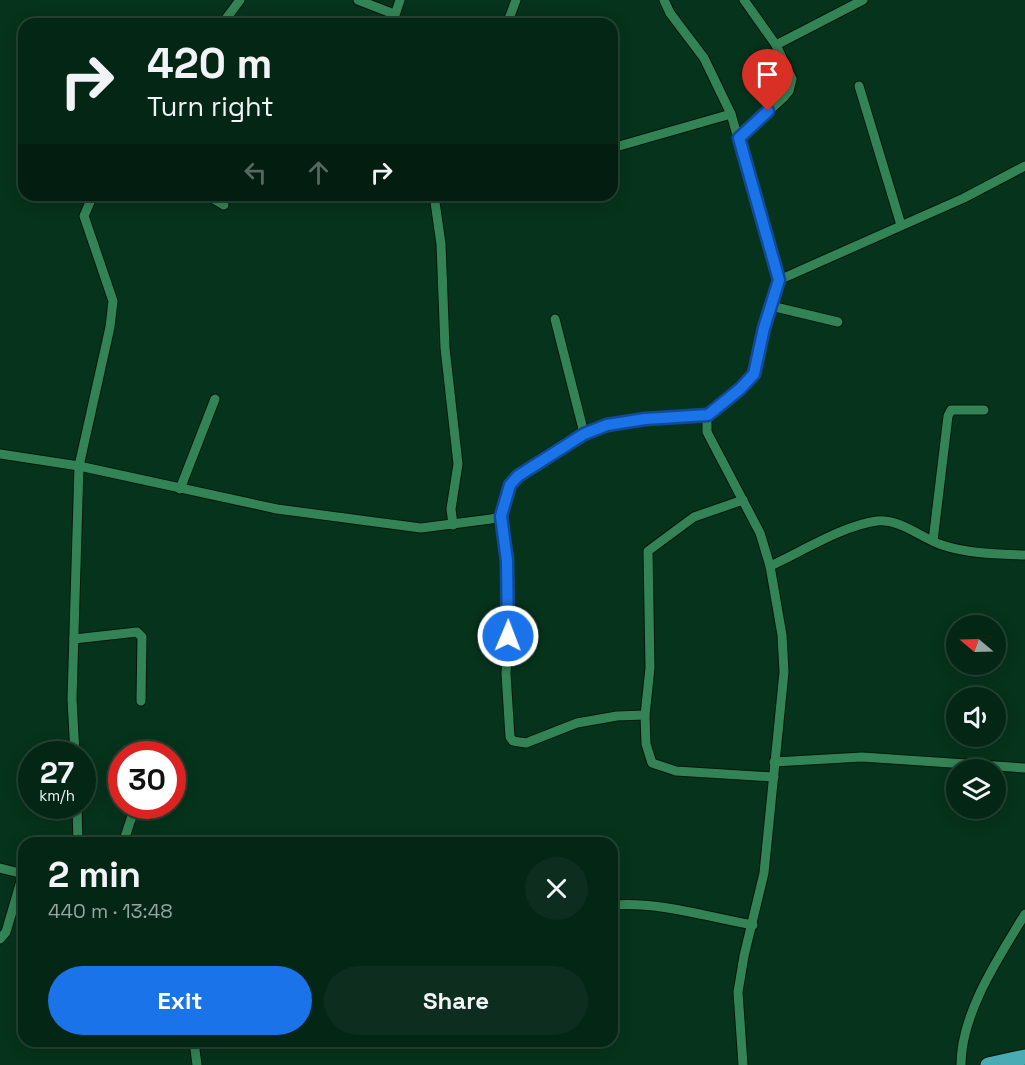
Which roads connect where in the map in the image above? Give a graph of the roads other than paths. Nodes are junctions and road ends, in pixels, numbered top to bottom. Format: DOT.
graph roads {
  1 [pos="240,0"];
  2 [pos="358,0"];
  3 [pos="400,0"];
  4 [pos="516,0"];
  5 [pos="664,0"];
  6 [pos="744,0"];
  7 [pos="863,0"];
  8 [pos="226,18"];
  9 [pos="391,18"];
  10 [pos="393,18"];
  11 [pos="509,18"];
  12 [pos="776,45"];
  13 [pos="860,86"];
  14 [pos="731,114"];
  15 [pos="739,138"];
  16 [pos="618,146"];
  17 [pos="1025,166"];
  18 [pos="90,201"];
  19 [pos="217,201"];
  20 [pos="435,201"];
  21 [pos="224,205"];
  22 [pos="901,225"];
  23 [pos="779,280"];
  24 [pos="771,306"];
  25 [pos="555,319"];
  26 [pos="838,322"];
  27 [pos="215,399"];
  28 [pos="984,410"];
  29 [pos="708,415"];
  30 [pos="584,434"];
  31 [pos="0,454"];
  32 [pos="79,466"];
  33 [pos="180,489"];
  34 [pos="743,500"];
  35 [pos="501,516"];
  36 [pos="453,525"];
  37 [pos="933,541"];
  38 [pos="1025,555"];
  39 [pos="770,566"];
  40 [pos="74,639"];
  41 [pos="141,701"];
  42 [pos="645,715"];
  43 [pos="75,741"];
  44 [pos="774,762"];
  45 [pos="1025,768"];
  46 [pos="774,777"];
  47 [pos="77,819"];
  48 [pos="131,819"];
  49 [pos="78,837"];
  50 [pos="125,837"];
  51 [pos="0,868"];
  52 [pos="18,872"];
  53 [pos="18,893"];
  54 [pos="618,905"];
  55 [pos="1025,914"];
  56 [pos="753,925"];
  57 [pos="0,939"];
  58 [pos="195,1047"];
  59 [pos="1025,1057"];
  60 [pos="197,1065"];
  61 [pos="743,1065"];
  62 [pos="961,1065"];
  63 [pos="988,1065"];
  1 -- 8 [label="street"];
  2 -- 9 [label="street"];
  3 -- 10 [label="street"];
  4 -- 11 [label="street"];
  5 -- 14 [label="street"];
  6 -- 12 [label="street"];
  7 -- 12 [label="street"];
  12 -- 15 [label="street"];
  13 -- 22 [label="street"];
  14 -- 15 [label="street"];
  14 -- 16 [label="street"];
  15 -- 23 [label="street"];
  17 -- 22 [label="street"];
  18 -- 32 [label="street"];
  19 -- 21 [label="street"];
  20 -- 36 [label="street"];
  22 -- 23 [label="street"];
  23 -- 24 [label="street"];
  24 -- 26 [label="street"];
  24 -- 29 [label="street"];
  25 -- 30 [label="street"];
  27 -- 33 [label="street"];
  28 -- 37 [label="street"];
  29 -- 30 [label="street"];
  29 -- 34 [label="street"];
  30 -- 35 [label="street"];
  31 -- 32 [label="street"];
  32 -- 33 [label="street"];
  32 -- 40 [label="street"];
  33 -- 36 [label="street"];
  34 -- 39 [label="street"];
  34 -- 42 [label="street"];
  35 -- 36 [label="street"];
  35 -- 42 [label="street"];
  37 -- 38 [label="street"];
  37 -- 39 [label="street"];
  39 -- 44 [label="street"];
  40 -- 41 [label="street"];
  40 -- 43 [label="street"];
  42 -- 46 [label="street"];
  44 -- 45 [label="street"];
  44 -- 46 [label="street"];
  46 -- 56 [label="street"];
  47 -- 49 [label="street"];
  48 -- 50 [label="street"];
  51 -- 52 [label="street"];
  53 -- 57 [label="street"];
  54 -- 56 [label="street"];
  55 -- 62 [label="street"];
  56 -- 61 [label="street"];
  58 -- 60 [label="street"];
  59 -- 63 [label="highway"];
}
